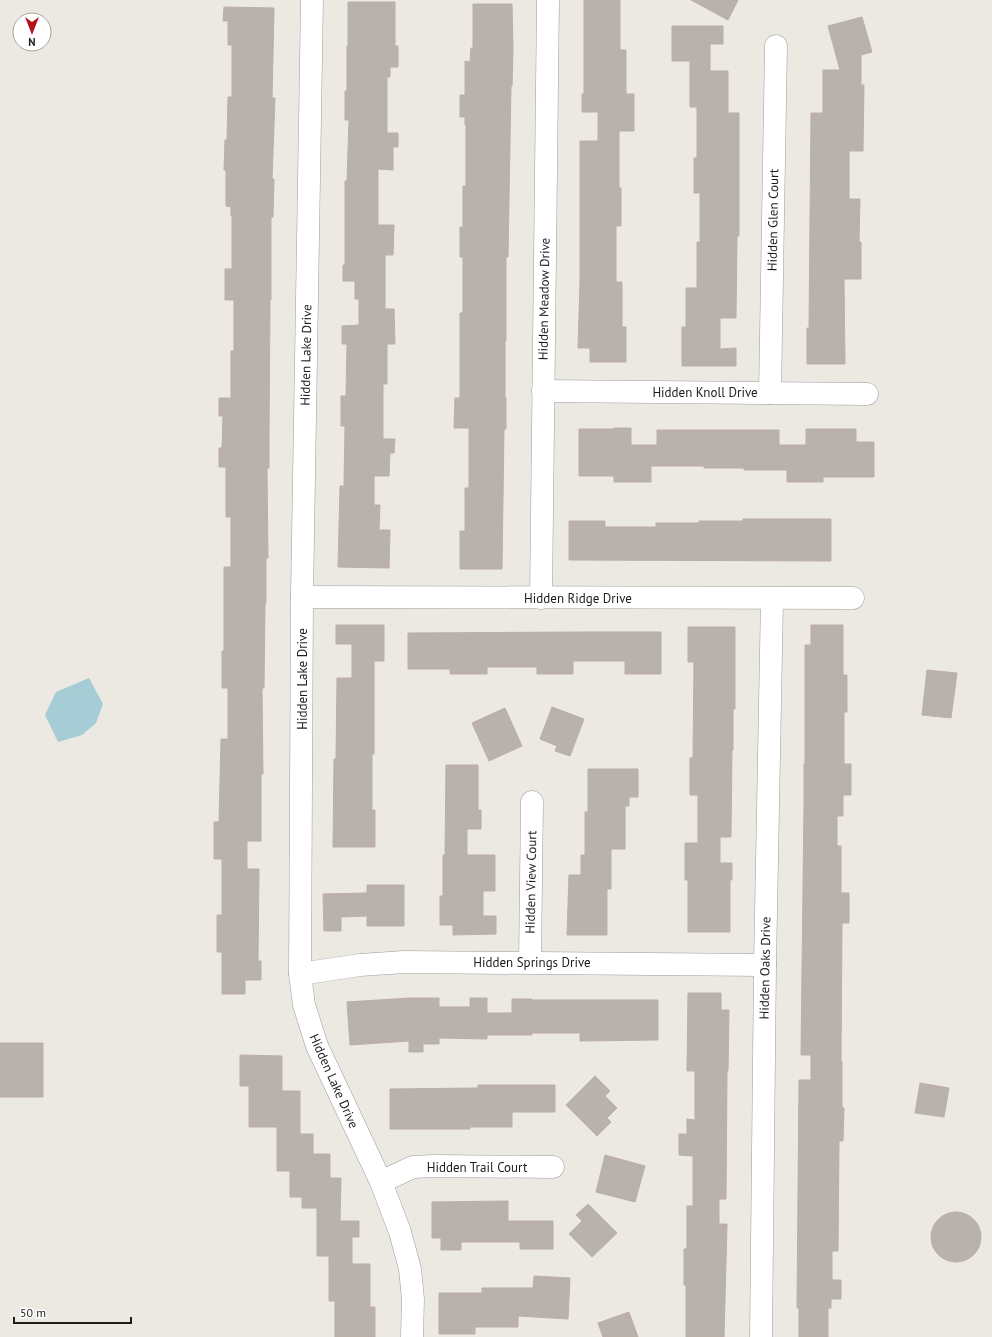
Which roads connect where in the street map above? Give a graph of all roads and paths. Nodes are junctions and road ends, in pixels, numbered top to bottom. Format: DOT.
graph roads {
  1 [pos="312,0"];
  2 [pos="548,0"];
  3 [pos="776,46"];
  4 [pos="542,391"];
  5 [pos="770,393"];
  6 [pos="867,394"];
  7 [pos="302,597"];
  8 [pos="540,598"];
  9 [pos="854,598"];
  10 [pos="772,599"];
  11 [pos="532,802"];
  12 [pos="530,962"];
  13 [pos="765,965"];
  14 [pos="300,974"];
  15 [pos="553,1167"];
  16 [pos="381,1182"];
  17 [pos="412,1337"];
  18 [pos="761,1337"];
  1 -- 7 [label="street, Hidden Lake Drive"];
  2 -- 4 [label="street, Hidden Meadow Drive"];
  3 -- 5 [label="street, Hidden Glen Court"];
  4 -- 5 [label="street, Hidden Knoll Drive"];
  4 -- 8 [label="street, Hidden Meadow Drive"];
  5 -- 6 [label="street, Hidden Knoll Drive"];
  7 -- 8 [label="street, Hidden Ridge Drive"];
  7 -- 14 [label="street, Hidden Lake Drive"];
  8 -- 10 [label="street, Hidden Ridge Drive"];
  9 -- 10 [label="street, Hidden Ridge Drive"];
  10 -- 13 [label="street, Hidden Oaks Drive"];
  11 -- 12 [label="street, Hidden View Court"];
  12 -- 13 [label="street, Hidden Springs Drive"];
  12 -- 14 [label="street, Hidden Springs Drive"];
  13 -- 18 [label="street, Hidden Oaks Drive"];
  14 -- 16 [label="street, Hidden Lake Drive"];
  15 -- 16 [label="street, Hidden Trail Court"];
  16 -- 17 [label="street, Hidden Lake Drive"];
}
